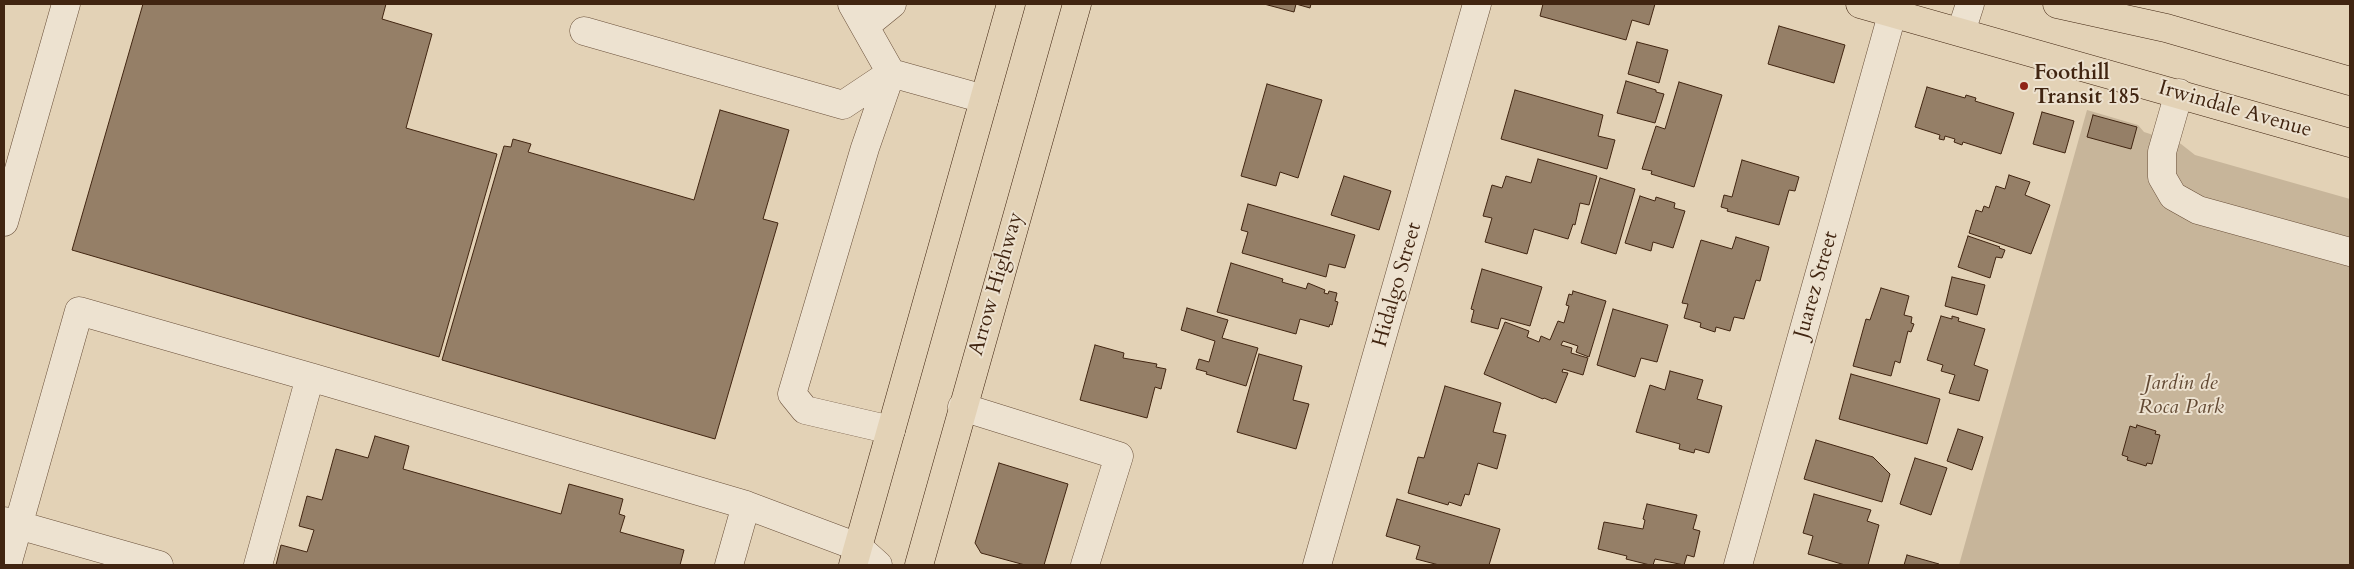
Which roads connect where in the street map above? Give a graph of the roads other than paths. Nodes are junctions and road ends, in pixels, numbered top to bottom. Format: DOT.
graph roads {
  1 [pos="66,4"];
  2 [pos="892,4"];
  3 [pos="1011,4"];
  4 [pos="1077,4"];
  5 [pos="1477,4"];
  6 [pos="1860,4"];
  7 [pos="1970,4"];
  8 [pos="2057,4"];
  9 [pos="1894,8"];
  10 [pos="858,15"];
  11 [pos="584,31"];
  12 [pos="1961,32"];
  13 [pos="891,73"];
  14 [pos="2350,81"];
  15 [pos="2179,94"];
  16 [pos="984,99"];
  17 [pos="2350,143"];
  18 [pos="4,222"];
  19 [pos="2350,252"];
  20 [pos="310,376"];
  21 [pos="962,407"];
  22 [pos="891,430"];
  23 [pos="746,505"];
  24 [pos="11,523"];
  25 [pos="855,556"];
  26 [pos="7,565"];
  27 [pos="159,565"];
  28 [pos="258,565"];
  29 [pos="729,565"];
  30 [pos="878,565"];
  31 [pos="919,565"];
  32 [pos="1085,565"];
  33 [pos="1317,565"];
  34 [pos="1738,565"];
  1 -- 18 [label="street"];
  2 -- 10 [label="street"];
  3 -- 16 [label="main road"];
  4 -- 21 [label="main road, Arrow Highway"];
  5 -- 33 [label="street, Hidalgo Street"];
  6 -- 9 [label="main road, Irwindale Avenue"];
  7 -- 12 [label="street"];
  8 -- 14 [label="main road"];
  9 -- 12 [label="main road, Irwindale Avenue"];
  9 -- 34 [label="street, Juarez Street"];
  10 -- 13 [label="street"];
  11 -- 13 [label="street"];
  12 -- 15 [label="main road, Irwindale Avenue"];
  13 -- 16 [label="street"];
  13 -- 22 [label="street"];
  15 -- 17 [label="main road, Irwindale Avenue"];
  15 -- 19 [label="street"];
  16 -- 22 [label="main road"];
  20 -- 23 [label="street"];
  20 -- 24 [label="street"];
  20 -- 28 [label="street"];
  21 -- 31 [label="main road, Arrow Highway"];
  21 -- 32 [label="street"];
  22 -- 25 [label="main road"];
  23 -- 25 [label="street"];
  23 -- 29 [label="street"];
  24 -- 26 [label="street"];
  24 -- 27 [label="street"];
  25 -- 30 [label="street"];
}
